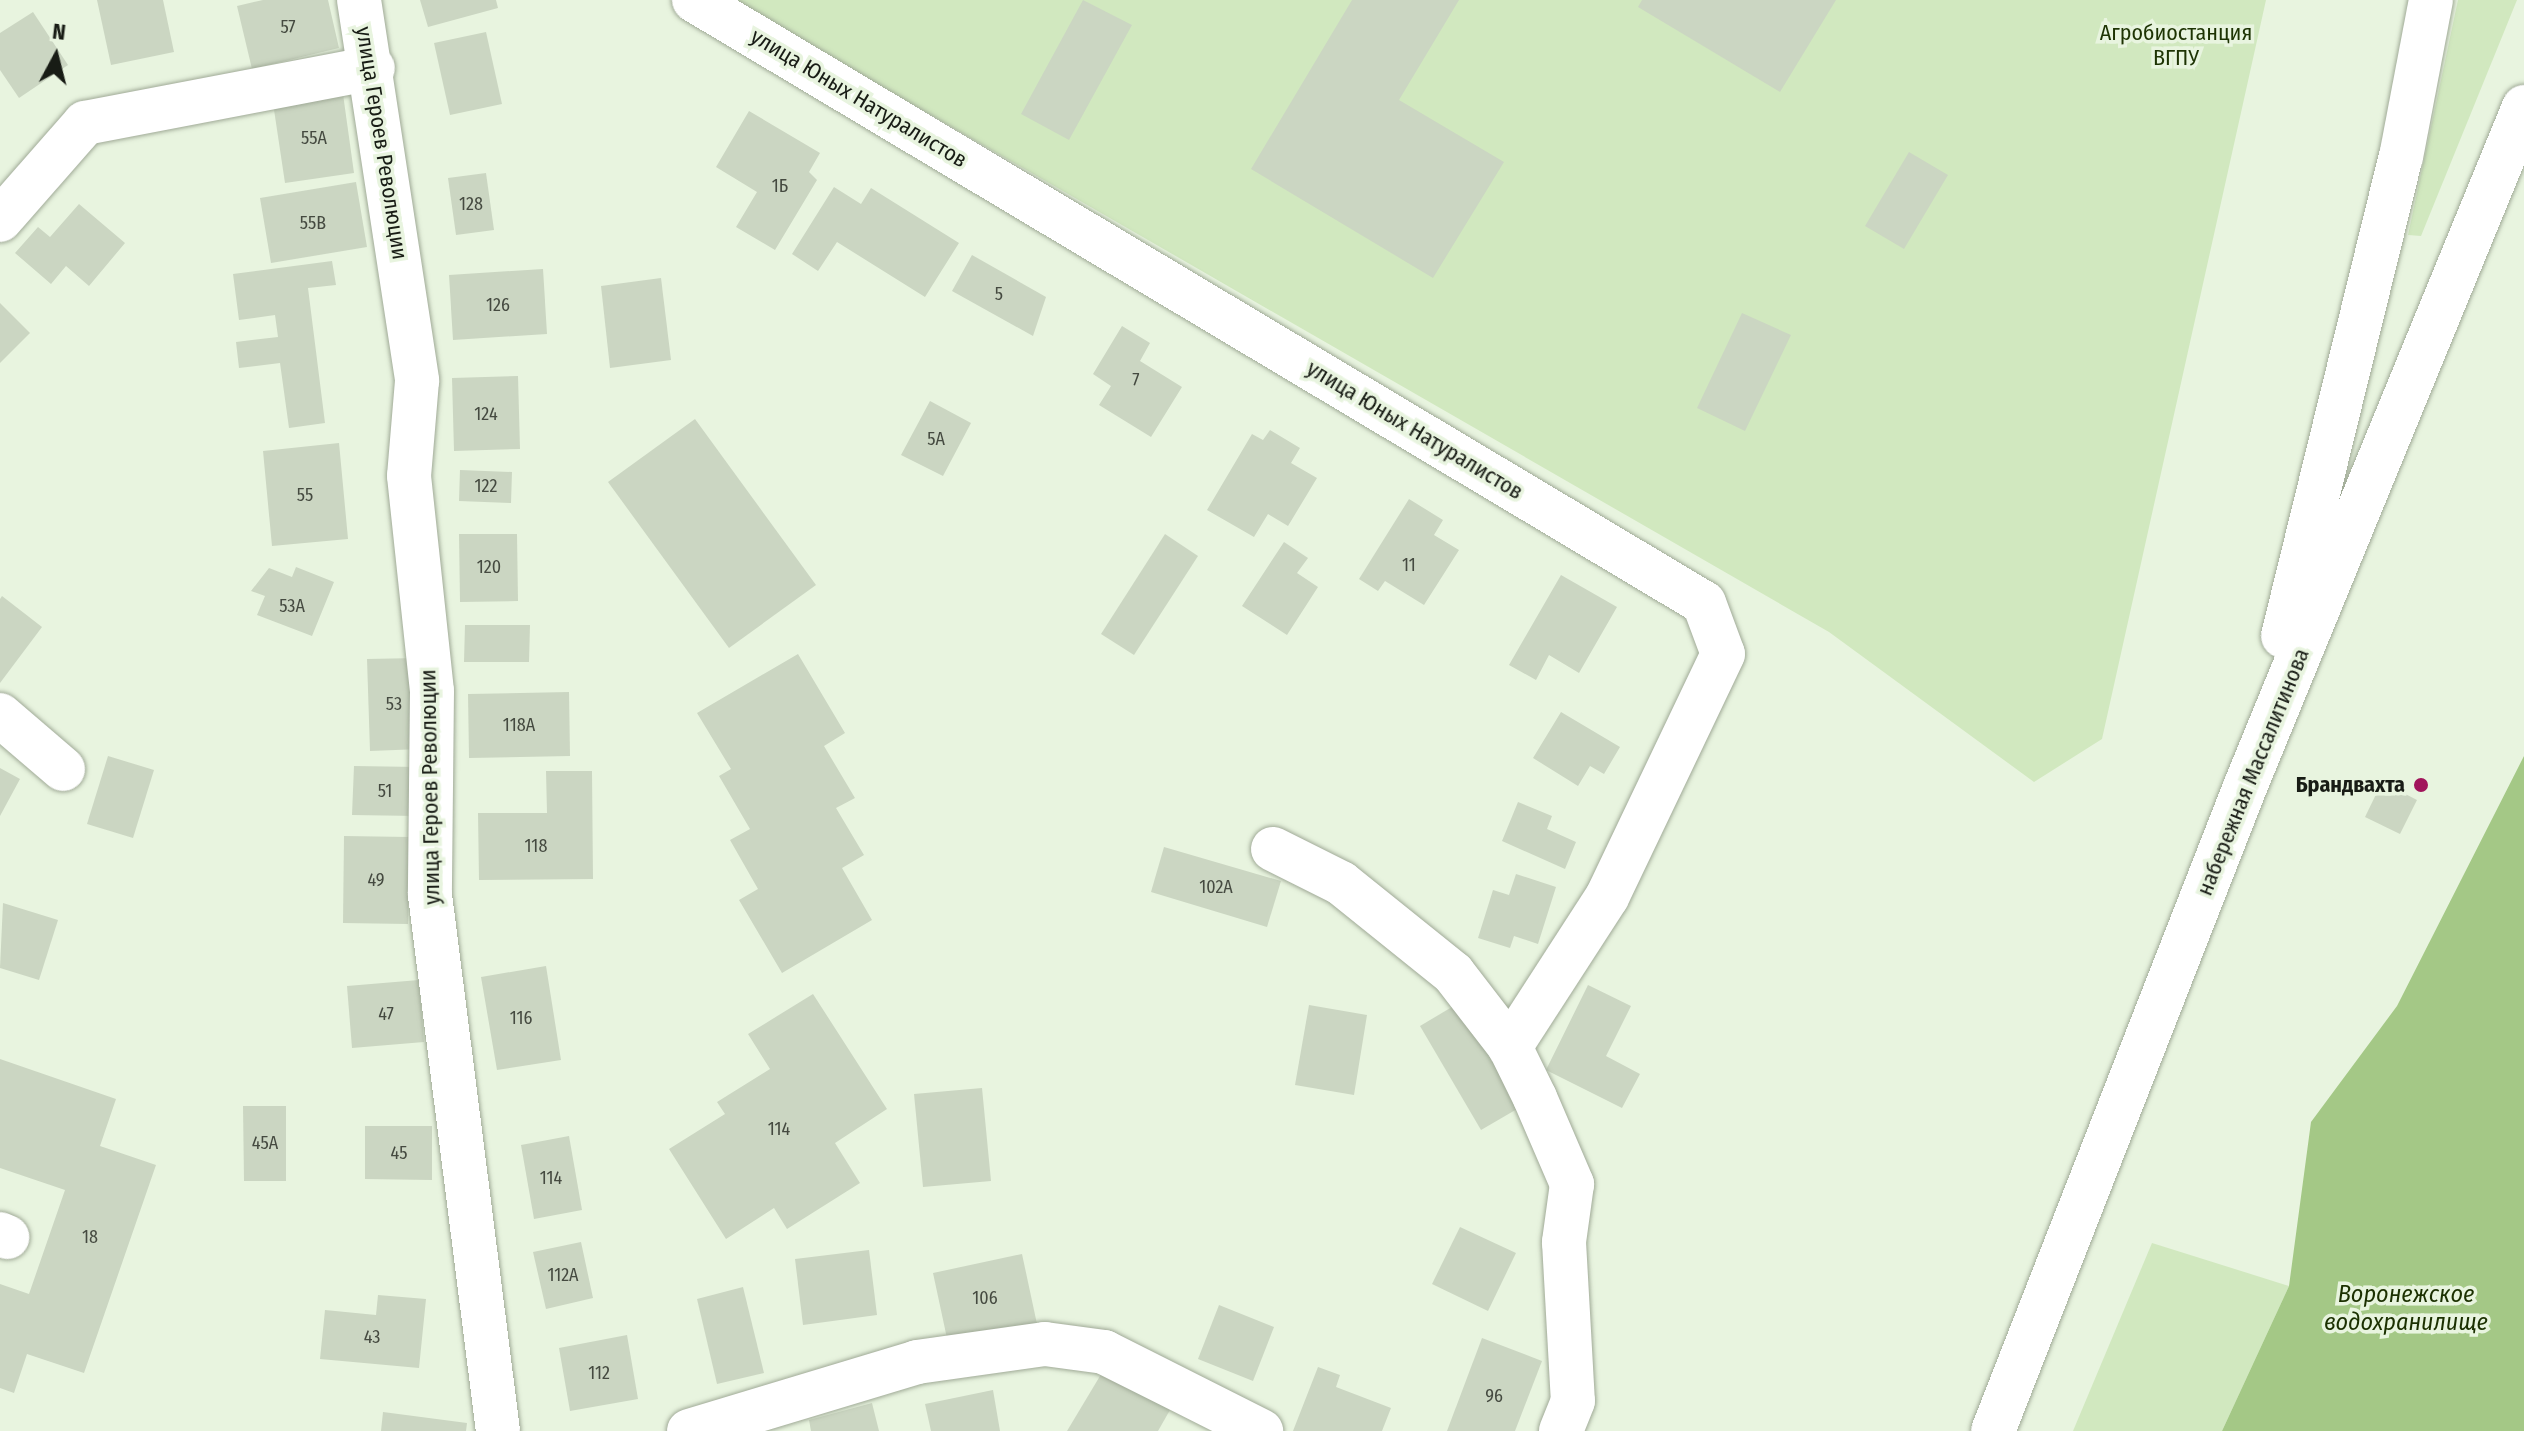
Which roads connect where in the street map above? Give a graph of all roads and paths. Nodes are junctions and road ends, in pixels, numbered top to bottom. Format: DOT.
graph roads {
  1 [pos="359,0"];
  2 [pos="694,0"];
  3 [pos="2431,0"];
  4 [pos="373,68"];
  5 [pos="2523,108"];
  6 [pos="0,220"];
  7 [pos="0,715"];
  8 [pos="63,769"];
  9 [pos="2245,787"];
  10 [pos="1273,849"];
  11 [pos="1510,1047"];
  12 [pos="498,1431"];
  13 [pos="689,1431"];
  14 [pos="1261,1431"];
  15 [pos="1561,1431"];
  16 [pos="1993,1431"];
  1 -- 4 [label="street, улица Героев Революции"];
  2 -- 11 [label="street, улица Юных Натуралистов"];
  3 -- 9 [label="street"];
  4 -- 6 [label="street"];
  4 -- 12 [label="street, улица Героев Революции"];
  5 -- 9 [label="street, набережная Массалитинова"];
  7 -- 8 [label="street"];
  9 -- 16 [label="street, набережная Массалитинова"];
  10 -- 11 [label="street"];
  11 -- 15 [label="street"];
  13 -- 14 [label="street"];
}
